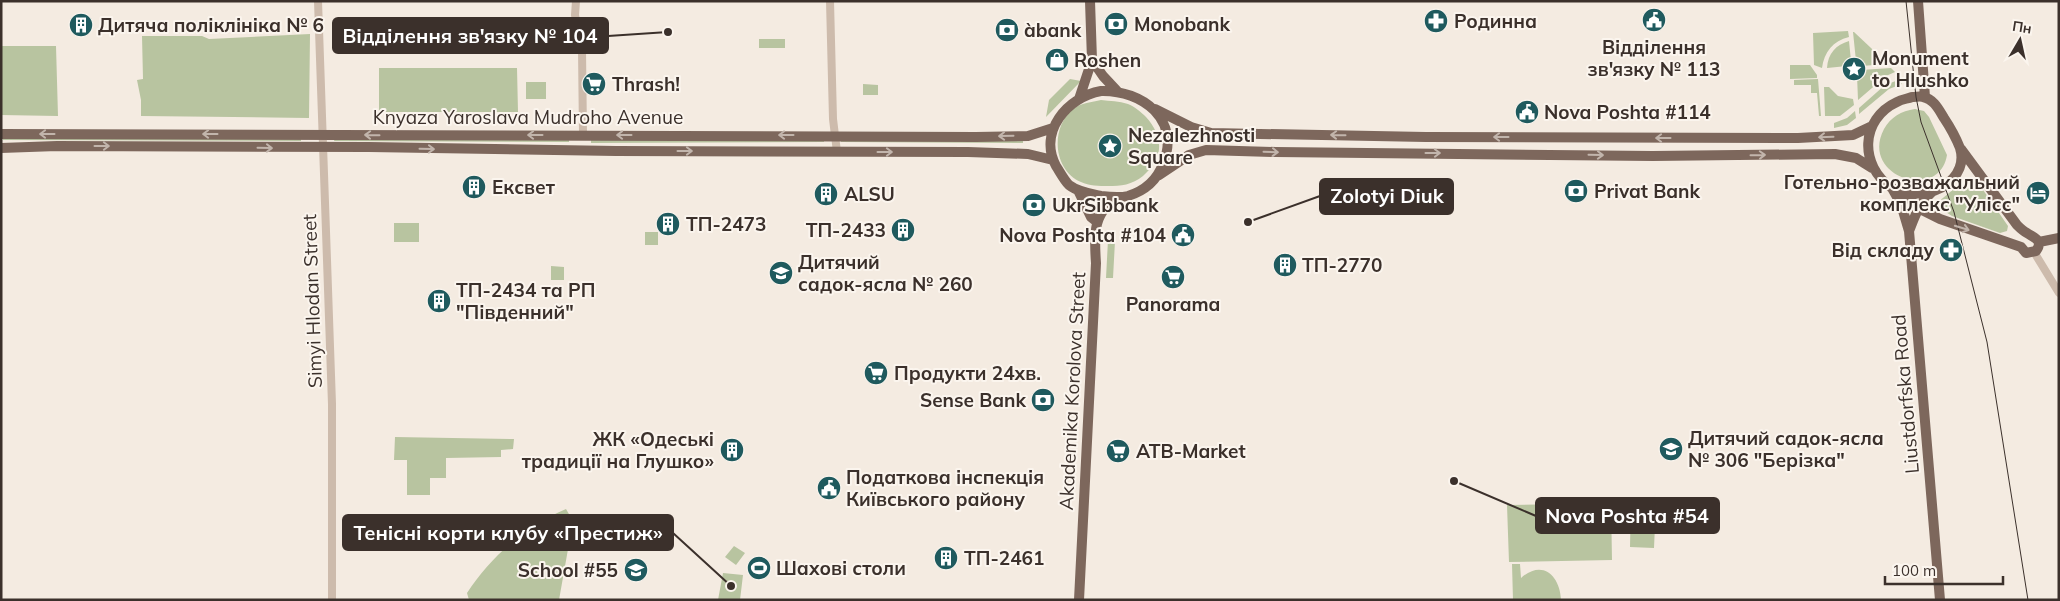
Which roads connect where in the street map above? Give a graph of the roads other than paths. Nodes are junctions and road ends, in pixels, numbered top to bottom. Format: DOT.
graph roads {
  1 [pos="318,1"];
  2 [pos="576,1"];
  3 [pos="830,1"];
  4 [pos="1090,1"];
  5 [pos="1918,1"];
  6 [pos="1092,60"];
  7 [pos="1117,91"];
  8 [pos="1924,97"];
  9 [pos="1079,99"];
  10 [pos="1155,109"];
  11 [pos="1872,126"];
  12 [pos="1053,128"];
  13 [pos="1,134"];
  14 [pos="322,134"];
  15 [pos="584,136"];
  16 [pos="835,136"];
  17 [pos="1,148"];
  18 [pos="323,148"];
  19 [pos="1960,149"];
  20 [pos="583,150"];
  21 [pos="837,152"];
  22 [pos="1053,160"];
  23 [pos="1872,168"];
  24 [pos="1158,175"];
  25 [pos="1892,188"];
  26 [pos="1078,190"];
  27 [pos="1932,192"];
  28 [pos="1905,193"];
  29 [pos="1122,197"];
  30 [pos="1918,208"];
  31 [pos="1096,221"];
  32 [pos="1909,231"];
  33 [pos="2028,235"];
  34 [pos="2059,238"];
  35 [pos="2039,242"];
  36 [pos="2021,247"];
  37 [pos="2034,252"];
  38 [pos="2059,293"];
  39 [pos="332,600"];
  40 [pos="1078,600"];
  41 [pos="1940,600"];
  1 -- 14 [label="street, Simyi Hlodan Street"];
  2 -- 15 [label="street"];
  3 -- 16 [label="street"];
  4 -- 6 [label="main road"];
  5 -- 8 [label="main road"];
  6 -- 7 [label="main road"];
  6 -- 9 [label="main road"];
  7 -- 9 [label="main road"];
  7 -- 10 [label="main road"];
  8 -- 11 [label="main road"];
  8 -- 19 [label="main road"];
  9 -- 12 [label="main road"];
  11 -- 10 [label="main road, one-way"];
  10 -- 24 [label="main road"];
  11 -- 23 [label="main road"];
  12 -- 16 [label="main road, Knyaza Yaroslava Mudroho Avenue, one-way"];
  12 -- 22 [label="main road"];
  14 -- 13 [label="main road, Knyaza Yaroslava Mudroho Avenue, one-way"];
  15 -- 14 [label="main road, Knyaza Yaroslava Mudroho Avenue, one-way"];
  14 -- 18 [label="street, Simyi Hlodan Street"];
  16 -- 15 [label="main road, Knyaza Yaroslava Mudroho Avenue, one-way"];
  15 -- 20 [label="main road"];
  16 -- 21 [label="street"];
  17 -- 18 [label="main road, Knyaza Yaroslava Mudroho Avenue, one-way"];
  18 -- 20 [label="main road, Knyaza Yaroslava Mudroho Avenue, one-way"];
  18 -- 39 [label="street, Simyi Hlodan Street"];
  19 -- 27 [label="main road"];
  19 -- 33 [label="main road"];
  20 -- 21 [label="main road, Knyaza Yaroslava Mudroho Avenue, one-way"];
  21 -- 22 [label="main road, Knyaza Yaroslava Mudroho Avenue, one-way"];
  22 -- 26 [label="main road"];
  24 -- 23 [label="main road, one-way"];
  23 -- 25 [label="main road"];
  24 -- 29 [label="main road"];
  25 -- 28 [label="main road"];
  25 -- 32 [label="main road, Liustdorfska Road"];
  26 -- 29 [label="main road"];
  26 -- 31 [label="main road"];
  27 -- 28 [label="main road"];
  27 -- 30 [label="main road"];
  28 -- 30 [label="main road"];
  29 -- 31 [label="main road"];
  30 -- 32 [label="main road"];
  30 -- 36 [label="main road, one-way"];
  31 -- 40 [label="main road, Akademika Korolova Street"];
  32 -- 41 [label="main road, Liustdorfska Road"];
  33 -- 35 [label="main road"];
  33 -- 36 [label="main road"];
  34 -- 35 [label="main road"];
  35 -- 37 [label="main road"];
  36 -- 37 [label="main road"];
  37 -- 38 [label="street"];
}
